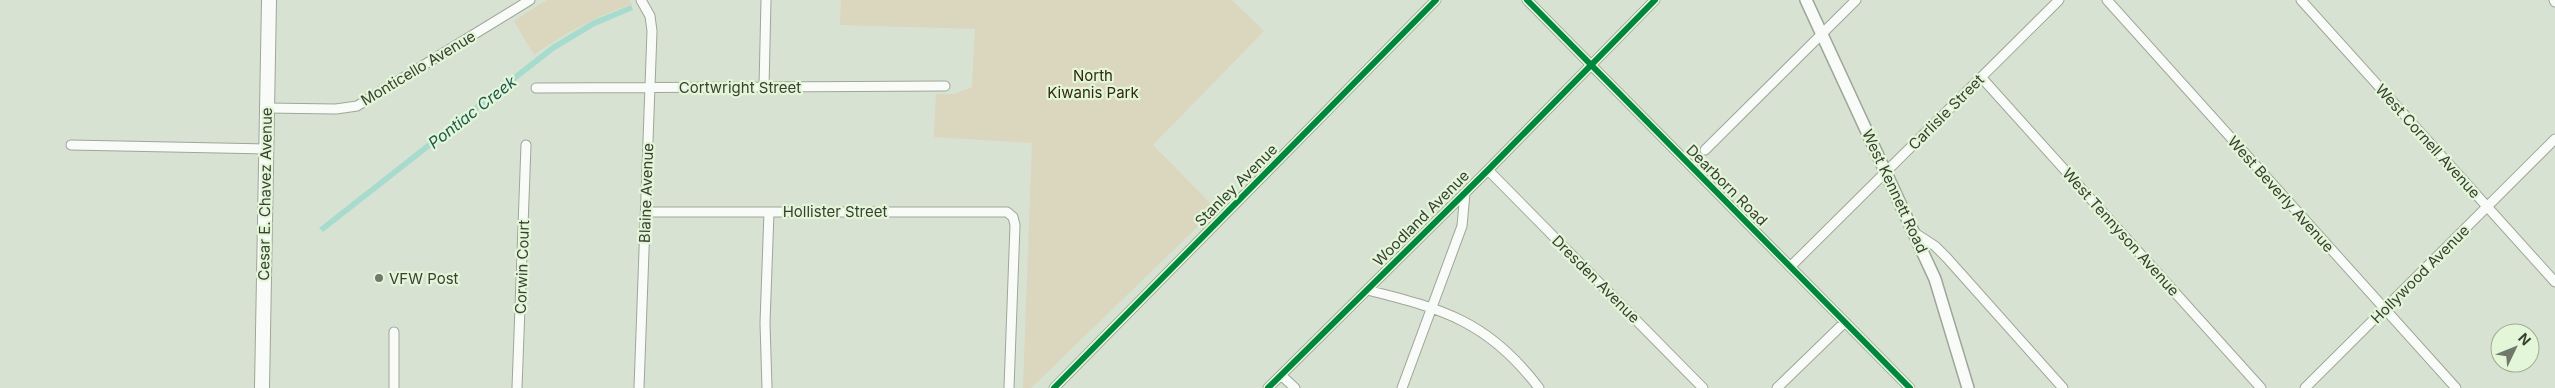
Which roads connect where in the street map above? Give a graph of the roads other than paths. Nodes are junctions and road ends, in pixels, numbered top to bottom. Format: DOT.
graph roads {
  1 [pos="269,0"];
  2 [pos="530,0"];
  3 [pos="641,0"];
  4 [pos="766,0"];
  5 [pos="1436,0"];
  6 [pos="1527,0"];
  7 [pos="1655,0"];
  8 [pos="1806,0"];
  9 [pos="1856,0"];
  10 [pos="2059,0"];
  11 [pos="2107,0"];
  12 [pos="2301,0"];
  13 [pos="1822,34"];
  14 [pos="1591,65"];
  15 [pos="1981,77"];
  16 [pos="650,86"];
  17 [pos="945,86"];
  18 [pos="764,87"];
  19 [pos="536,88"];
  20 [pos="267,108"];
  21 [pos="2555,139"];
  22 [pos="72,145"];
  23 [pos="526,145"];
  24 [pos="267,149"];
  25 [pos="1705,150"];
  26 [pos="1488,170"];
  27 [pos="1886,172"];
  28 [pos="1465,193"];
  29 [pos="2488,207"];
  30 [pos="646,212"];
  31 [pos="769,212"];
  32 [pos="1915,233"];
  33 [pos="1790,267"];
  34 [pos="2555,282"];
  35 [pos="1367,290"];
  36 [pos="1432,307"];
  37 [pos="2385,309"];
  38 [pos="1845,322"];
  39 [pos="394,332"];
  40 [pos="1281,374"];
  41 [pos="262,388"];
  42 [pos="394,388"];
  43 [pos="517,388"];
  44 [pos="639,388"];
  45 [pos="767,388"];
  46 [pos="1009,388"];
  47 [pos="1054,388"];
  48 [pos="1268,388"];
  49 [pos="1295,388"];
  50 [pos="1402,388"];
  51 [pos="1539,388"];
  52 [pos="1703,388"];
  53 [pos="1777,388"];
  54 [pos="1910,388"];
  55 [pos="1968,388"];
  56 [pos="2063,388"];
  57 [pos="2261,388"];
  58 [pos="2305,388"];
  59 [pos="2456,388"];
  1 -- 20 [label="main road, Cesar E. Chavez Avenue"];
  2 -- 20 [label="street, Monticello Avenue"];
  3 -- 16 [label="street, Blaine Avenue"];
  4 -- 18 [label="street"];
  5 -- 47 [label="street, Stanley Avenue"];
  6 -- 14 [label="street, Dearborn Road"];
  7 -- 14 [label="street, Woodland Avenue"];
  8 -- 13 [label="street, West Kennett Road"];
  9 -- 13 [label="street"];
  10 -- 15 [label="street, Carlisle Street"];
  11 -- 37 [label="street, West Beverly Avenue"];
  12 -- 29 [label="street, West Cornell Avenue"];
  13 -- 25 [label="street"];
  13 -- 27 [label="street, West Kennett Road"];
  14 -- 26 [label="street, Woodland Avenue"];
  14 -- 33 [label="street, Dearborn Road"];
  15 -- 27 [label="street, Carlisle Street"];
  15 -- 57 [label="street, West Tennyson Avenue"];
  16 -- 18 [label="street, Cortwright Street"];
  16 -- 19 [label="street, Cortwright Street"];
  16 -- 30 [label="street, Blaine Avenue"];
  17 -- 18 [label="street, Cortwright Street"];
  20 -- 24 [label="main road, Cesar E. Chavez Avenue"];
  21 -- 29 [label="street, Hollywood Avenue"];
  22 -- 24 [label="street"];
  23 -- 43 [label="street, Corwin Court"];
  24 -- 41 [label="main road, Cesar E. Chavez Avenue"];
  26 -- 28 [label="street, Woodland Avenue"];
  26 -- 52 [label="street, Dresden Avenue"];
  27 -- 32 [label="street, West Kennett Road"];
  27 -- 33 [label="street, Carlisle Street"];
  28 -- 35 [label="street, Woodland Avenue"];
  28 -- 36 [label="street"];
  29 -- 34 [label="street, West Cornell Avenue"];
  29 -- 37 [label="street, Hollywood Avenue"];
  30 -- 31 [label="street, Hollister Street"];
  30 -- 44 [label="street, Blaine Avenue"];
  31 -- 45 [label="street"];
  31 -- 46 [label="street, Hollister Street"];
  32 -- 55 [label="street, West Kennett Road"];
  32 -- 56 [label="street"];
  33 -- 38 [label="street, Dearborn Road"];
  35 -- 36 [label="street"];
  35 -- 40 [label="street, Woodland Avenue"];
  36 -- 50 [label="street"];
  36 -- 51 [label="street"];
  37 -- 58 [label="street, Hollywood Avenue"];
  37 -- 59 [label="street, West Beverly Avenue"];
  38 -- 53 [label="street"];
  38 -- 54 [label="street, Dearborn Road"];
  39 -- 42 [label="street"];
  40 -- 48 [label="street, Woodland Avenue"];
  40 -- 49 [label="street"];
}
